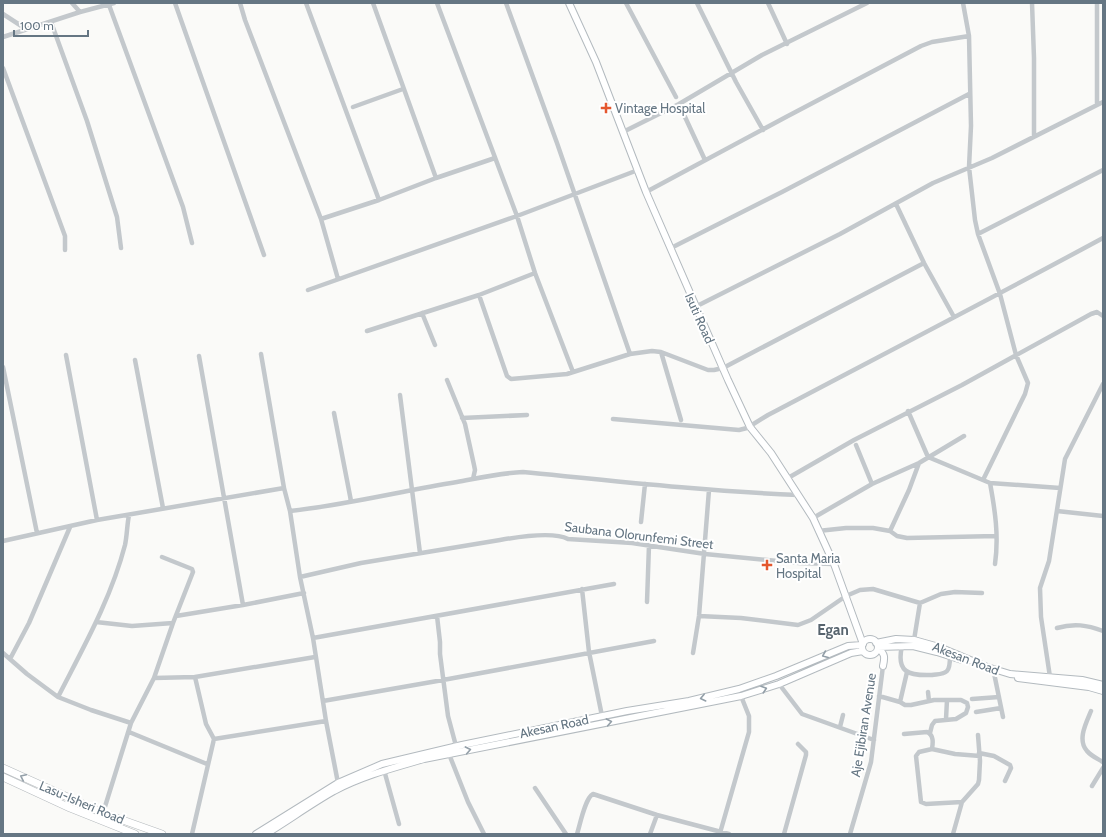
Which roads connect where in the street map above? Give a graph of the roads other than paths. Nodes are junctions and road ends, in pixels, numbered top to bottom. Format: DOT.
graph roads {
  1 [pos="72,3"];
  2 [pos="175,3"];
  3 [pos="240,3"];
  4 [pos="306,3"];
  5 [pos="372,3"];
  6 [pos="437,3"];
  7 [pos="506,3"];
  8 [pos="568,3"];
  9 [pos="626,3"];
  10 [pos="697,3"];
  11 [pos="768,3"];
  12 [pos="866,3"];
  13 [pos="963,3"];
  14 [pos="1032,3"];
  15 [pos="1097,3"];
  16 [pos="112,4"];
  17 [pos="80,12"];
  18 [pos="3,14"];
  19 [pos="51,22"];
  20 [pos="26,29"];
  21 [pos="969,36"];
  22 [pos="3,37"];
  23 [pos="786,44"];
  24 [pos="3,68"];
  25 [pos="732,73"];
  26 [pos="403,89"];
  27 [pos="969,94"];
  28 [pos="676,97"];
  29 [pos="1103,102"];
  30 [pos="679,104"];
  31 [pos="1097,104"];
  32 [pos="353,107"];
  33 [pos="763,130"];
  34 [pos="624,132"];
  35 [pos="1034,136"];
  36 [pos="495,158"];
  37 [pos="705,160"];
  38 [pos="969,168"];
  39 [pos="638,170"];
  40 [pos="1103,170"];
  41 [pos="436,178"];
  42 [pos="646,192"];
  43 [pos="575,193"];
  44 [pos="379,200"];
  45 [pos="896,204"];
  46 [pos="517,216"];
  47 [pos="322,218"];
  48 [pos="978,234"];
  49 [pos="1103,238"];
  50 [pos="192,243"];
  51 [pos="122,248"];
  52 [pos="670,248"];
  53 [pos="65,250"];
  54 [pos="264,255"];
  55 [pos="924,263"];
  56 [pos="535,273"];
  57 [pos="338,279"];
  58 [pos="308,290"];
  59 [pos="1000,294"];
  60 [pos="479,295"];
  61 [pos="695,307"];
  62 [pos="422,313"];
  63 [pos="1103,316"];
  64 [pos="954,317"];
  65 [pos="367,331"];
  66 [pos="435,345"];
  67 [pos="661,352"];
  68 [pos="261,354"];
  69 [pos="630,354"];
  70 [pos="66,355"];
  71 [pos="1016,355"];
  72 [pos="199,356"];
  73 [pos="134,360"];
  74 [pos="3,367"];
  75 [pos="723,368"];
  76 [pos="573,372"];
  77 [pos="447,380"];
  78 [pos="1103,384"];
  79 [pos="400,395"];
  80 [pos="908,411"];
  81 [pos="334,412"];
  82 [pos="527,415"];
  83 [pos="462,418"];
  84 [pos="613,419"];
  85 [pos="681,420"];
  86 [pos="750,427"];
  87 [pos="964,436"];
  88 [pos="856,445"];
  89 [pos="928,457"];
  90 [pos="919,463"];
  91 [pos="788,478"];
  92 [pos="473,479"];
  93 [pos="983,480"];
  94 [pos="990,483"];
  95 [pos="645,484"];
  96 [pos="872,484"];
  97 [pos="284,488"];
  98 [pos="1060,488"];
  99 [pos="412,490"];
  100 [pos="709,490"];
  101 [pos="798,495"];
  102 [pos="224,498"];
  103 [pos="352,501"];
  104 [pos="162,508"];
  105 [pos="290,511"];
  106 [pos="1057,511"];
  107 [pos="129,515"];
  108 [pos="1103,516"];
  109 [pos="813,518"];
  110 [pos="97,520"];
  111 [pos="641,522"];
  112 [pos="70,526"];
  113 [pos="818,531"];
  114 [pos="890,531"];
  115 [pos="37,533"];
  116 [pos="996,536"];
  117 [pos="3,541"];
  118 [pos="649,545"];
  119 [pos="420,553"];
  120 [pos="705,554"];
  121 [pos="162,557"];
  122 [pos="834,564"];
  123 [pos="995,564"];
  124 [pos="300,577"];
  125 [pos="614,584"];
  126 [pos="582,590"];
  127 [pos="304,593"];
  128 [pos="982,593"];
  129 [pos="846,596"];
  130 [pos="647,602"];
  131 [pos="920,603"];
  132 [pos="243,605"];
  133 [pos="176,616"];
  134 [pos="437,616"];
  135 [pos="699,616"];
  136 [pos="96,622"];
  137 [pos="173,623"];
  138 [pos="1057,628"];
  139 [pos="1103,631"];
  140 [pos="313,638"];
  141 [pos="914,640"];
  142 [pos="654,641"];
  143 [pos="888,644"];
  144 [pos="864,645"];
  145 [pos="848,646"];
  146 [pos="902,646"];
  147 [pos="877,648"];
  148 [pos="589,652"];
  149 [pos="3,653"];
  150 [pos="693,653"];
  151 [pos="851,653"];
  152 [pos="315,656"];
  153 [pos="950,656"];
  154 [pos="10,659"];
  155 [pos="883,666"];
  156 [pos="907,672"];
  157 [pos="994,673"];
  158 [pos="195,677"];
  159 [pos="1050,677"];
  160 [pos="154,678"];
  161 [pos="443,680"];
  162 [pos="778,684"];
  163 [pos="1090,684"];
  164 [pos="1103,685"];
  165 [pos="1103,691"];
  166 [pos="928,692"];
  167 [pos="741,696"];
  168 [pos="879,696"];
  169 [pos="58,697"];
  170 [pos="999,697"];
  171 [pos="972,698"];
  172 [pos="947,700"];
  173 [pos="323,701"];
  174 [pos="929,701"];
  175 [pos="900,702"];
  176 [pos="1001,708"];
  177 [pos="1091,711"];
  178 [pos="976,712"];
  179 [pos="843,715"];
  180 [pos="602,716"];
  181 [pos="1003,718"];
  182 [pos="946,719"];
  183 [pos="326,721"];
  184 [pos="131,723"];
  185 [pos="840,727"];
  186 [pos="129,732"];
  187 [pos="930,733"];
  188 [pos="904,734"];
  189 [pos="978,735"];
  190 [pos="214,738"];
  191 [pos="874,740"];
  192 [pos="798,744"];
  193 [pos="456,746"];
  194 [pos="932,749"];
  195 [pos="449,754"];
  196 [pos="979,754"];
  197 [pos="1103,762"];
  198 [pos="208,764"];
  199 [pos="3,768"];
  200 [pos="1103,768"];
  201 [pos="384,770"];
  202 [pos="3,777"];
  203 [pos="1005,781"];
  204 [pos="338,783"];
  205 [pos="1092,786"];
  206 [pos="535,788"];
  207 [pos="962,802"];
  208 [pos="103,813"];
  209 [pos="657,815"];
  210 [pos="400,824"];
  211 [pos="720,833"];
  212 [pos="135,834"];
  213 [pos="162,834"];
  214 [pos="192,834"];
  215 [pos="256,834"];
  216 [pos="266,834"];
  217 [pos="484,834"];
  218 [pos="566,834"];
  219 [pos="577,834"];
  220 [pos="650,834"];
  221 [pos="729,834"];
  222 [pos="784,834"];
  223 [pos="850,834"];
  224 [pos="953,834"];
  1 -- 17 [label="street"];
  2 -- 54 [label="street"];
  3 -- 47 [label="street"];
  4 -- 44 [label="street"];
  5 -- 26 [label="street"];
  6 -- 36 [label="street"];
  7 -- 43 [label="street"];
  8 -- 34 [label="street, Isuti Road"];
  9 -- 28 [label="street"];
  10 -- 25 [label="street"];
  11 -- 23 [label="street"];
  12 -- 23 [label="street"];
  13 -- 21 [label="street"];
  14 -- 35 [label="street"];
  15 -- 31 [label="street"];
  16 -- 17 [label="street"];
  16 -- 50 [label="street"];
  17 -- 19 [label="street"];
  18 -- 20 [label="street"];
  19 -- 20 [label="street"];
  19 -- 51 [label="street"];
  20 -- 22 [label="street"];
  21 -- 27 [label="street"];
  21 -- 33 [label="street"];
  23 -- 25 [label="street"];
  24 -- 53 [label="street"];
  25 -- 30 [label="street"];
  25 -- 33 [label="street"];
  26 -- 32 [label="street"];
  26 -- 41 [label="street"];
  27 -- 38 [label="street"];
  27 -- 52 [label="street"];
  29 -- 31 [label="street"];
  30 -- 34 [label="street"];
  30 -- 37 [label="street"];
  31 -- 35 [label="street"];
  33 -- 37 [label="street"];
  34 -- 39 [label="street, Isuti Road"];
  35 -- 38 [label="street"];
  36 -- 41 [label="street"];
  36 -- 46 [label="street"];
  37 -- 42 [label="street"];
  38 -- 45 [label="street"];
  38 -- 48 [label="street"];
  39 -- 42 [label="street, Isuti Road"];
  39 -- 43 [label="street"];
  40 -- 48 [label="street"];
  41 -- 44 [label="street"];
  42 -- 52 [label="street, Isuti Road"];
  43 -- 46 [label="street"];
  43 -- 69 [label="street"];
  44 -- 47 [label="street"];
  45 -- 55 [label="street"];
  45 -- 61 [label="street"];
  46 -- 56 [label="street"];
  46 -- 57 [label="street"];
  47 -- 57 [label="street"];
  48 -- 59 [label="street"];
  49 -- 59 [label="street"];
  52 -- 61 [label="street, Isuti Road"];
  55 -- 64 [label="street"];
  55 -- 75 [label="street"];
  56 -- 60 [label="street"];
  56 -- 76 [label="street"];
  57 -- 58 [label="street"];
  59 -- 64 [label="street"];
  59 -- 71 [label="street"];
  60 -- 62 [label="street"];
  60 -- 76 [label="street"];
  61 -- 75 [label="street, Isuti Road"];
  62 -- 65 [label="street"];
  62 -- 66 [label="street"];
  63 -- 71 [label="street"];
  64 -- 86 [label="street"];
  67 -- 69 [label="street"];
  67 -- 75 [label="street"];
  67 -- 85 [label="street"];
  68 -- 97 [label="street"];
  69 -- 76 [label="street"];
  70 -- 110 [label="street"];
  71 -- 80 [label="street"];
  71 -- 93 [label="street"];
  72 -- 102 [label="street"];
  73 -- 104 [label="street"];
  74 -- 115 [label="street"];
  75 -- 86 [label="street, Isuti Road"];
  77 -- 83 [label="street"];
  78 -- 98 [label="street"];
  79 -- 99 [label="street"];
  80 -- 89 [label="street"];
  80 -- 91 [label="street"];
  81 -- 103 [label="street"];
  82 -- 83 [label="street"];
  83 -- 92 [label="street"];
  84 -- 86 [label="street"];
  86 -- 91 [label="street, Isuti Road"];
  87 -- 89 [label="street"];
  88 -- 96 [label="street"];
  89 -- 90 [label="street"];
  89 -- 93 [label="street"];
  90 -- 96 [label="street"];
  90 -- 114 [label="street"];
  91 -- 101 [label="street, Isuti Road"];
  92 -- 95 [label="street"];
  92 -- 99 [label="street"];
  93 -- 94 [label="street"];
  94 -- 98 [label="street"];
  94 -- 116 [label="street"];
  95 -- 100 [label="street"];
  95 -- 111 [label="street"];
  96 -- 109 [label="street"];
  97 -- 102 [label="street"];
  97 -- 105 [label="street"];
  98 -- 106 [label="street"];
  99 -- 103 [label="street"];
  99 -- 119 [label="street"];
  100 -- 101 [label="street"];
  100 -- 120 [label="street"];
  101 -- 109 [label="street, Isuti Road"];
  102 -- 104 [label="street"];
  102 -- 132 [label="street"];
  103 -- 105 [label="street"];
  104 -- 107 [label="street"];
  105 -- 124 [label="street"];
  106 -- 108 [label="street"];
  106 -- 159 [label="street"];
  107 -- 110 [label="street"];
  107 -- 136 [label="street"];
  109 -- 113 [label="street, Isuti Road"];
  110 -- 112 [label="street"];
  112 -- 115 [label="street"];
  112 -- 154 [label="street"];
  113 -- 114 [label="street"];
  113 -- 122 [label="street, Isuti Road"];
  114 -- 116 [label="street"];
  115 -- 117 [label="street"];
  116 -- 123 [label="street"];
  118 -- 119 [label="street, Saubana Olorunfemi Street"];
  118 -- 120 [label="street, Saubana Olorunfemi Street"];
  118 -- 130 [label="street"];
  119 -- 124 [label="street, Saubana Olorunfemi Street"];
  120 -- 122 [label="street, Saubana Olorunfemi Street"];
  120 -- 135 [label="street"];
  121 -- 133 [label="street"];
  122 -- 129 [label="street, Isuti Road"];
  124 -- 127 [label="street"];
  125 -- 126 [label="street"];
  126 -- 134 [label="street"];
  126 -- 148 [label="street"];
  127 -- 132 [label="street"];
  127 -- 140 [label="street"];
  128 -- 131 [label="street"];
  129 -- 131 [label="street"];
  129 -- 135 [label="street"];
  129 -- 144 [label="street, Isuti Road"];
  131 -- 141 [label="street"];
  132 -- 133 [label="street"];
  133 -- 137 [label="street"];
  134 -- 140 [label="street"];
  134 -- 161 [label="street"];
  135 -- 150 [label="street"];
  136 -- 137 [label="street"];
  136 -- 169 [label="street"];
  137 -- 160 [label="street"];
  138 -- 139 [label="street"];
  140 -- 152 [label="street"];
  141 -- 143 [label="street, Akesan Road"];
  141 -- 159 [label="street, Akesan Road"];
  142 -- 148 [label="street"];
  143 -- 146 [label="street, Akesan Road"];
  143 -- 147 [label="street, Akesan Road"];
  144 -- 145 [label="street, Akesan Road"];
  144 -- 147 [label="street"];
  144 -- 147 [label="street"];
  144 -- 151 [label="street, Akesan Road"];
  145 -- 151 [label="street"];
  145 -- 180 [label="street, Akesan Road, one-way"];
  146 -- 153 [label="street, Akesan Road"];
  146 -- 156 [label="street"];
  147 -- 155 [label="street"];
  148 -- 161 [label="street"];
  148 -- 180 [label="street"];
  149 -- 154 [label="street"];
  151 -- 162 [label="street, Akesan Road"];
  152 -- 158 [label="street"];
  152 -- 173 [label="street"];
  153 -- 156 [label="street"];
  153 -- 157 [label="street, Akesan Road"];
  154 -- 169 [label="street"];
  155 -- 168 [label="street, Aje Ejibiran Avenue"];
  156 -- 175 [label="street"];
  157 -- 163 [label="street, Akesan Road"];
  157 -- 170 [label="street"];
  158 -- 160 [label="street"];
  158 -- 190 [label="street"];
  159 -- 163 [label="street, Akesan Road"];
  160 -- 184 [label="street"];
  161 -- 173 [label="street"];
  161 -- 193 [label="street"];
  167 -- 162 [label="street, Akesan Road, one-way"];
  162 -- 185 [label="street"];
  163 -- 164 [label="street, Akesan Road"];
  163 -- 165 [label="street, Akesan Road"];
  166 -- 174 [label="street"];
  195 -- 167 [label="street, Akesan Road, one-way"];
  167 -- 211 [label="street"];
  168 -- 175 [label="street"];
  168 -- 191 [label="street, Aje Ejibiran Avenue"];
  169 -- 184 [label="street"];
  170 -- 171 [label="street"];
  170 -- 176 [label="street"];
  172 -- 174 [label="street"];
  172 -- 182 [label="street"];
  172 -- 182 [label="street"];
  173 -- 183 [label="street"];
  174 -- 175 [label="street"];
  176 -- 178 [label="street"];
  176 -- 181 [label="street"];
  177 -- 197 [label="street"];
  179 -- 185 [label="street"];
  180 -- 193 [label="street, Akesan Road"];
  182 -- 187 [label="street"];
  183 -- 190 [label="street"];
  183 -- 204 [label="street"];
  184 -- 186 [label="street"];
  185 -- 191 [label="street"];
  186 -- 198 [label="street"];
  186 -- 208 [label="street"];
  187 -- 188 [label="street"];
  187 -- 194 [label="street"];
  189 -- 196 [label="street"];
  190 -- 198 [label="street"];
  191 -- 223 [label="street, Aje Ejibiran Avenue"];
  192 -- 222 [label="street"];
  193 -- 204 [label="street, Akesan Road"];
  194 -- 196 [label="street"];
  194 -- 207 [label="street"];
  195 -- 201 [label="street, Akesan Road"];
  195 -- 217 [label="street"];
  196 -- 203 [label="street"];
  196 -- 207 [label="street"];
  198 -- 214 [label="street"];
  208 -- 199 [label="main road, Lasu-Isheri Road, one-way"];
  200 -- 205 [label="street"];
  201 -- 210 [label="street"];
  201 -- 216 [label="street, Akesan Road"];
  202 -- 212 [label="main road, Lasu-Isheri Road"];
  204 -- 215 [label="street, Akesan Road"];
  206 -- 218 [label="street"];
  207 -- 224 [label="street"];
  208 -- 213 [label="main road, Lasu-Isheri Road"];
  209 -- 211 [label="street"];
  209 -- 219 [label="street"];
  209 -- 220 [label="street"];
  211 -- 221 [label="street"];
}
